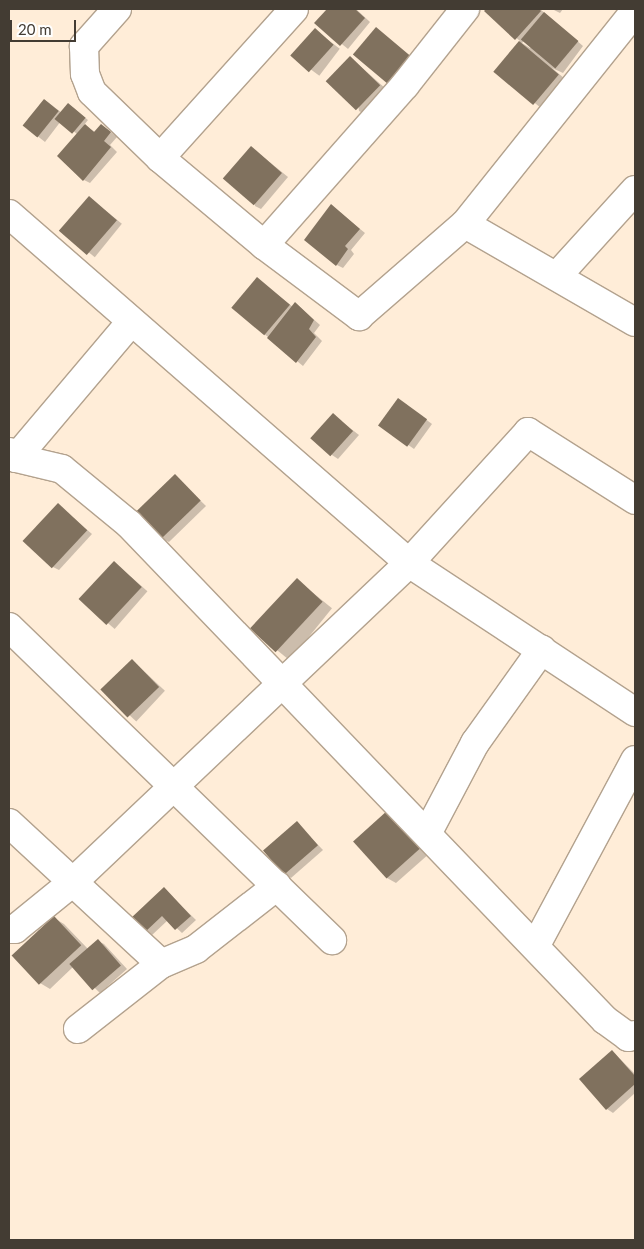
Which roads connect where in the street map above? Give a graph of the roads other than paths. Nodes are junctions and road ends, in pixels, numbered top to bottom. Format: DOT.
graph roads {
  1 [pos="117,9"];
  2 [pos="294,9"];
  3 [pos="465,9"];
  4 [pos="635,11"];
  5 [pos="160,158"];
  6 [pos="635,190"];
  7 [pos="9,214"];
  8 [pos="465,224"];
  9 [pos="264,244"];
  10 [pos="556,276"];
  11 [pos="131,322"];
  12 [pos="635,322"];
  13 [pos="12,455"];
  14 [pos="635,500"];
  15 [pos="409,563"];
  16 [pos="9,627"];
  17 [pos="542,648"];
  18 [pos="283,682"];
  19 [pos="635,712"];
  20 [pos="635,760"];
  21 [pos="173,786"];
  22 [pos="9,823"];
  23 [pos="428,832"];
  24 [pos="74,881"];
  25 [pos="277,886"];
  26 [pos="9,929"];
  27 [pos="332,940"];
  28 [pos="536,945"];
  29 [pos="161,964"];
  30 [pos="78,1029"];
  31 [pos="635,1035"];
  1 -- 5 [label="street"];
  2 -- 5 [label="street"];
  3 -- 9 [label="street"];
  4 -- 8 [label="street"];
  5 -- 9 [label="street"];
  6 -- 10 [label="street"];
  7 -- 11 [label="street"];
  8 -- 9 [label="street"];
  8 -- 10 [label="street"];
  10 -- 12 [label="street"];
  11 -- 13 [label="street"];
  11 -- 15 [label="street"];
  13 -- 18 [label="street"];
  14 -- 15 [label="street"];
  15 -- 17 [label="street"];
  15 -- 18 [label="street"];
  16 -- 21 [label="street"];
  17 -- 19 [label="street"];
  17 -- 23 [label="street"];
  18 -- 21 [label="street"];
  18 -- 23 [label="street"];
  20 -- 28 [label="street"];
  21 -- 24 [label="street"];
  21 -- 25 [label="street"];
  22 -- 24 [label="street"];
  23 -- 28 [label="street"];
  24 -- 26 [label="street"];
  24 -- 29 [label="street"];
  25 -- 27 [label="street"];
  25 -- 29 [label="street"];
  28 -- 31 [label="street"];
  29 -- 30 [label="street"];
}
